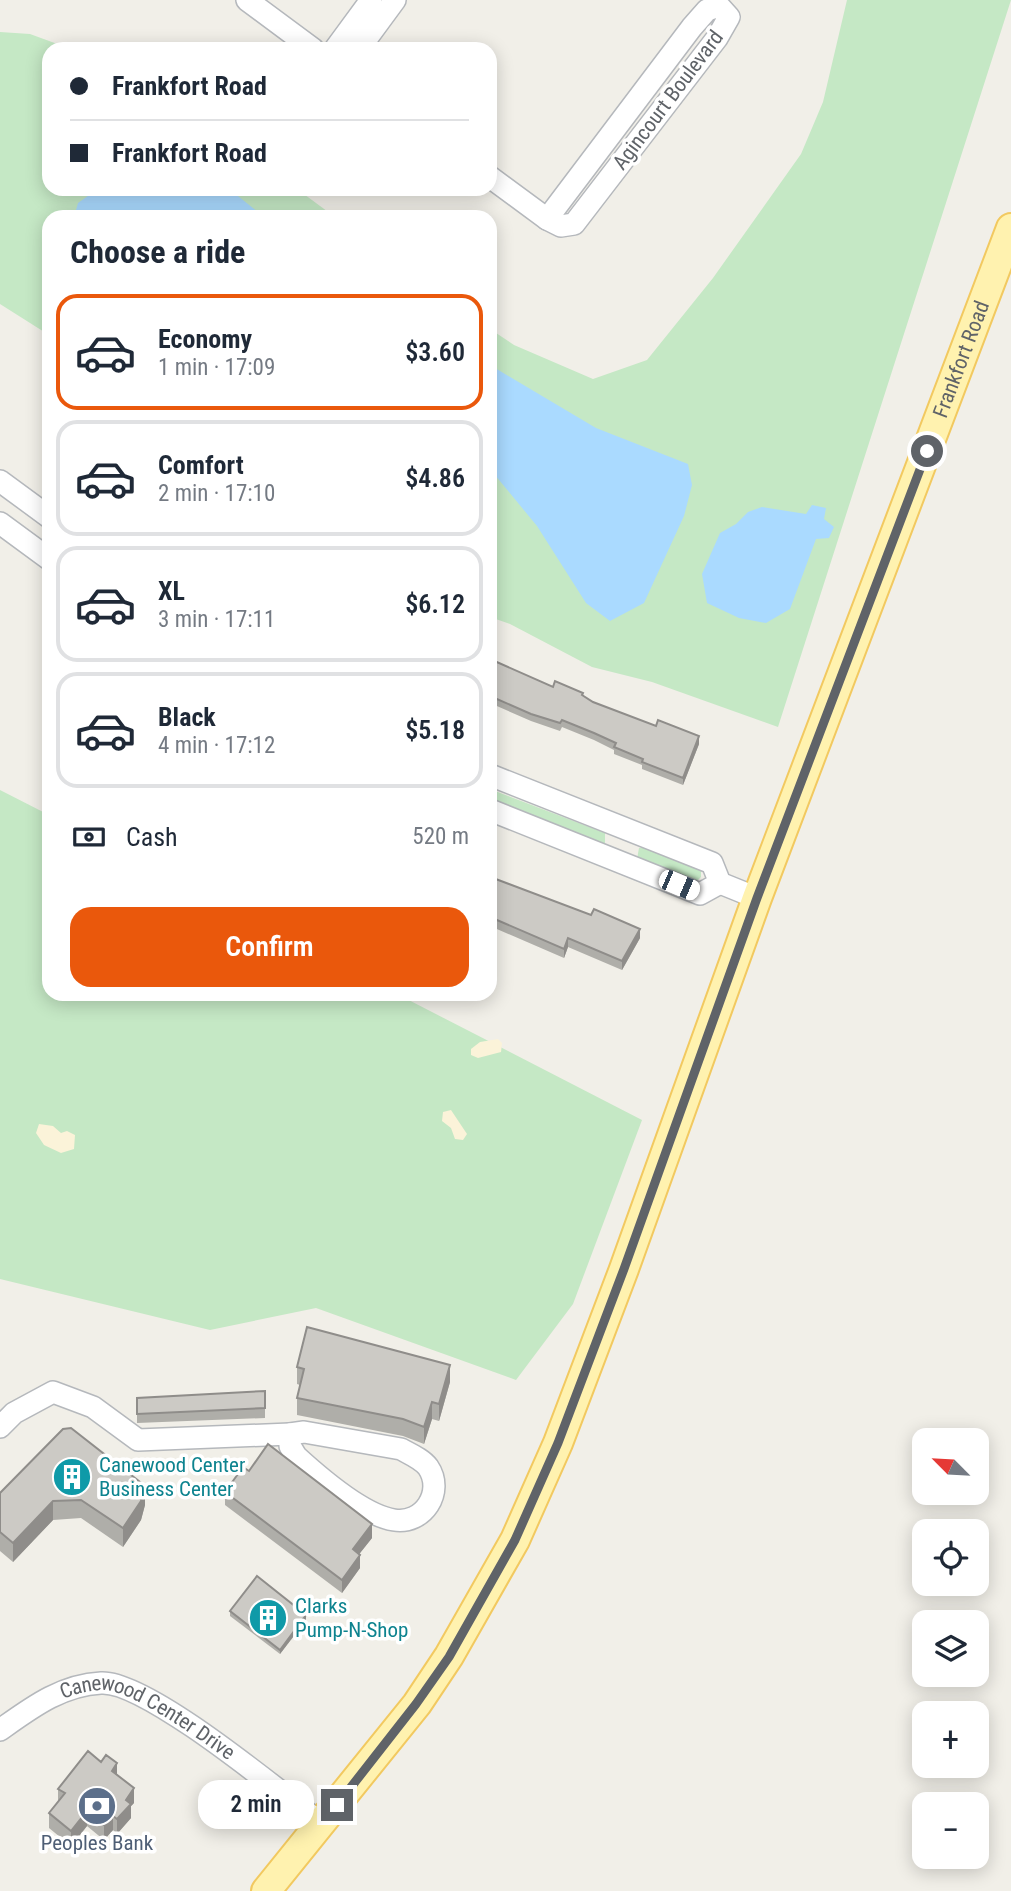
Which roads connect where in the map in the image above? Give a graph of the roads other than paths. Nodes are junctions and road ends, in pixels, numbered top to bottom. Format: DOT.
graph roads {
  1 [pos="247,0"];
  2 [pos="371,0"];
  3 [pos="395,0"];
  4 [pos="304,42"];
  5 [pos="340,42"];
  6 [pos="364,42"];
  7 [pos="497,182"];
  8 [pos="547,219"];
  9 [pos="1011,228"];
  10 [pos="0,481"];
  11 [pos="42,512"];
  12 [pos="0,523"];
  13 [pos="42,554"];
  14 [pos="497,778"];
  15 [pos="497,813"];
  16 [pos="720,883"];
  17 [pos="757,898"];
  18 [pos="0,1427"];
  19 [pos="290,1434"];
  20 [pos="0,1730"];
  21 [pos="322,1824"];
  22 [pos="266,1891"];
  1 -- 4 [label="street"];
  2 -- 5 [label="street"];
  3 -- 6 [label="street"];
  7 -- 8 [label="street"];
  8 -- 8 [label="street, Agincourt Boulevard"];
  9 -- 17 [label="main road, Frankfort Road"];
  10 -- 11 [label="street"];
  12 -- 13 [label="street"];
  14 -- 16 [label="street"];
  15 -- 16 [label="street"];
  16 -- 17 [label="street"];
  17 -- 21 [label="main road, Frankfort Road"];
  18 -- 19 [label="street"];
  19 -- 19 [label="street"];
  20 -- 21 [label="street, Canewood Center Drive"];
  21 -- 22 [label="main road, Frankfort Road"];
}
